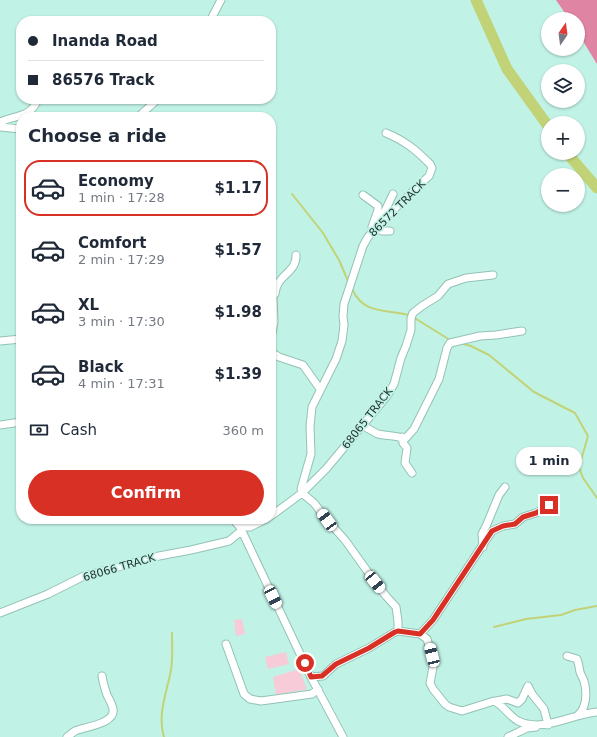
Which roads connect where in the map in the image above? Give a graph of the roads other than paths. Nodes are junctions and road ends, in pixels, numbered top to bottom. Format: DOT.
graph roads {
  1 [pos="221,0"];
  2 [pos="213,16"];
  3 [pos="36,104"];
  4 [pos="152,104"];
  5 [pos="28,112"];
  6 [pos="144,112"];
  7 [pos="16,117"];
  8 [pos="0,122"];
  9 [pos="0,127"];
  10 [pos="16,129"];
  11 [pos="386,133"];
  12 [pos="393,194"];
  13 [pos="363,195"];
  14 [pos="377,228"];
  15 [pos="390,231"];
  16 [pos="369,236"];
  17 [pos="296,255"];
  18 [pos="493,275"];
  19 [pos="276,289"];
  20 [pos="522,331"];
  21 [pos="16,339"];
  22 [pos="0,341"];
  23 [pos="276,355"];
  24 [pos="320,389"];
  25 [pos="16,423"];
  26 [pos="0,425"];
  27 [pos="363,426"];
  28 [pos="402,437"];
  29 [pos="412,473"];
  30 [pos="505,487"];
  31 [pos="302,493"];
  32 [pos="549,505"];
  33 [pos="276,512"];
  34 [pos="236,524"];
  35 [pos="256,524"];
  36 [pos="240,529"];
  37 [pos="483,547"];
  38 [pos="0,614"];
  39 [pos="398,631"];
  40 [pos="420,634"];
  41 [pos="226,644"];
  42 [pos="567,656"];
  43 [pos="102,676"];
  44 [pos="311,677"];
  45 [pos="318,689"];
  46 [pos="496,701"];
  47 [pos="597,712"];
  48 [pos="578,715"];
  49 [pos="545,725"];
  50 [pos="67,737"];
  51 [pos="342,737"];
  52 [pos="508,737"];
  1 -- 2 [label="street"];
  3 -- 5 [label="street"];
  4 -- 6 [label="street"];
  7 -- 8 [label="street"];
  9 -- 10 [label="street"];
  11 -- 14 [label="street, 86572 TRACK"];
  12 -- 14 [label="street"];
  13 -- 16 [label="street"];
  14 -- 15 [label="street"];
  14 -- 16 [label="street, 86572 TRACK"];
  16 -- 24 [label="street, 86572 TRACK"];
  17 -- 19 [label="street"];
  18 -- 27 [label="street, 68065 TRACK"];
  20 -- 28 [label="street"];
  21 -- 22 [label="street"];
  23 -- 24 [label="street"];
  24 -- 31 [label="street, 86572 TRACK"];
  25 -- 26 [label="street"];
  27 -- 28 [label="street"];
  27 -- 31 [label="street, 68065 TRACK"];
  28 -- 29 [label="street"];
  30 -- 37 [label="street"];
  31 -- 33 [label="street, 68065 TRACK"];
  31 -- 39 [label="street"];
  32 -- 37 [label="street"];
  34 -- 36 [label="street"];
  35 -- 36 [label="street"];
  36 -- 38 [label="street, 68066 TRACK"];
  36 -- 44 [label="street"];
  37 -- 40 [label="street"];
  39 -- 40 [label="street"];
  39 -- 44 [label="street"];
  40 -- 46 [label="street"];
  41 -- 45 [label="street"];
  42 -- 48 [label="street"];
  43 -- 50 [label="street"];
  44 -- 45 [label="street"];
  45 -- 51 [label="street"];
  46 -- 49 [label="street"];
  46 -- 49 [label="street"];
  47 -- 48 [label="street"];
  48 -- 49 [label="street"];
  49 -- 52 [label="street"];
}
